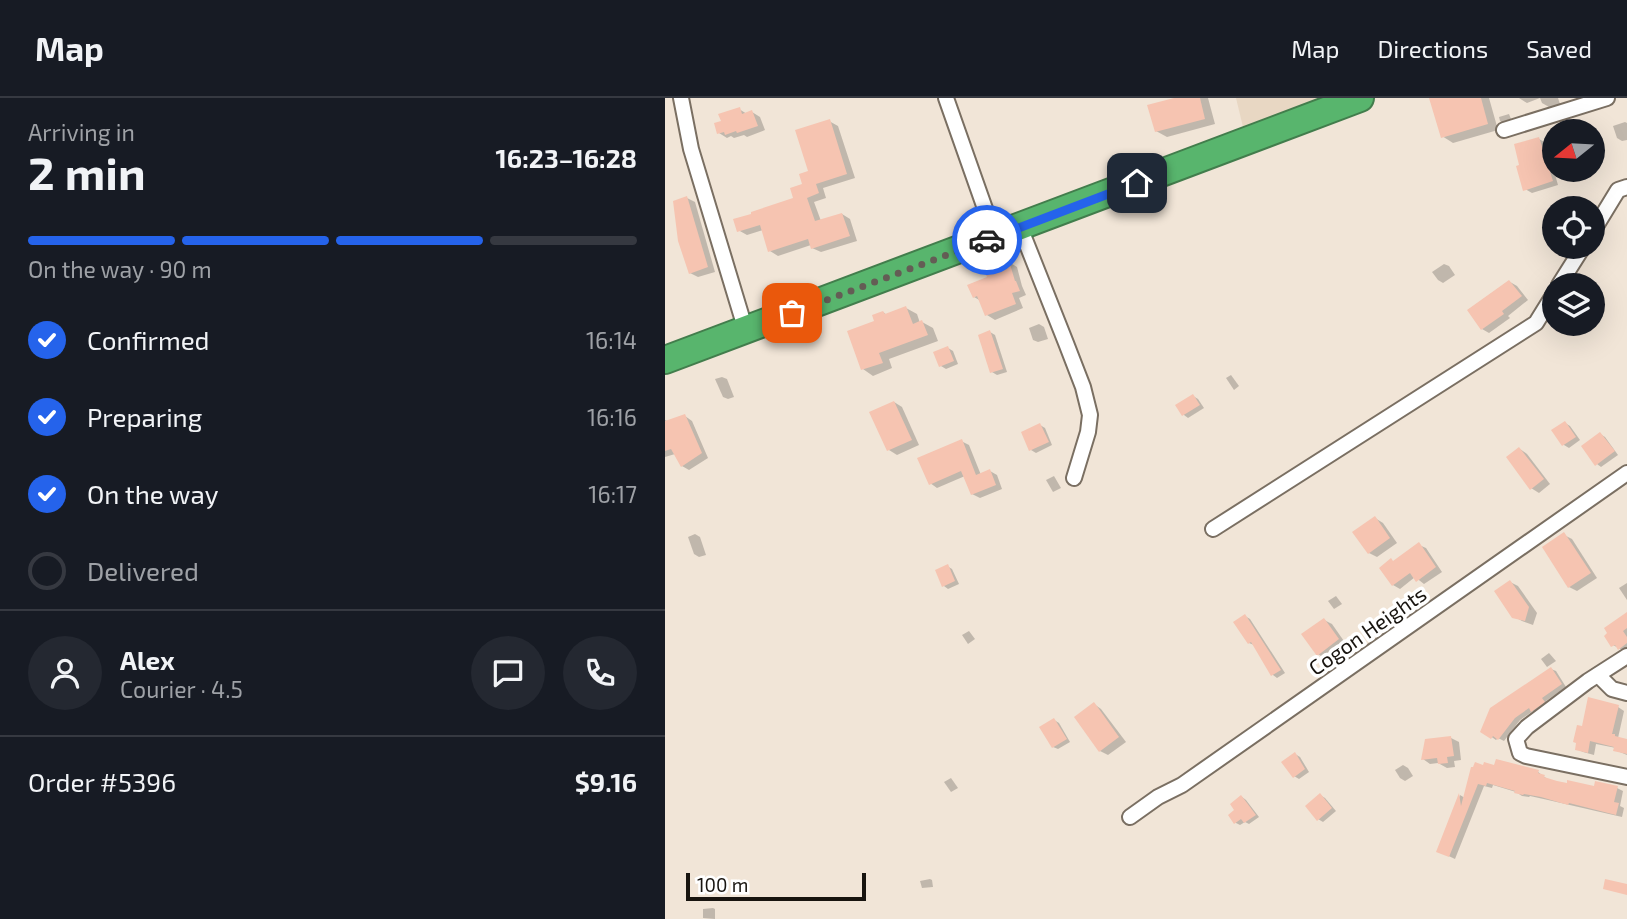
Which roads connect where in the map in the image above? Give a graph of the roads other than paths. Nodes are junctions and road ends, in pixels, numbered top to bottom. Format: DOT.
graph roads {
  1 [pos="681,98"];
  2 [pos="946,98"];
  3 [pos="1360,98"];
  4 [pos="1607,98"];
  5 [pos="1504,130"];
  6 [pos="1627,187"];
  7 [pos="1605,211"];
  8 [pos="1020,227"];
  9 [pos="995,237"];
  10 [pos="1542,313"];
  11 [pos="746,331"];
  12 [pos="665,360"];
  13 [pos="1627,473"];
  14 [pos="1074,478"];
  15 [pos="1213,529"];
  16 [pos="1627,656"];
  17 [pos="1598,675"];
  18 [pos="1627,694"];
  19 [pos="1627,778"];
  20 [pos="1130,817"];
  1 -- 11 [label="street"];
  2 -- 9 [label="street"];
  3 -- 8 [label="highway"];
  4 -- 5 [label="street"];
  6 -- 7 [label="street"];
  8 -- 9 [label="highway"];
  8 -- 14 [label="street"];
  9 -- 11 [label="highway"];
  10 -- 15 [label="street"];
  11 -- 12 [label="highway"];
  13 -- 20 [label="street, Cogon Heights"];
  16 -- 17 [label="street"];
  17 -- 18 [label="street"];
  17 -- 19 [label="street"];
}
